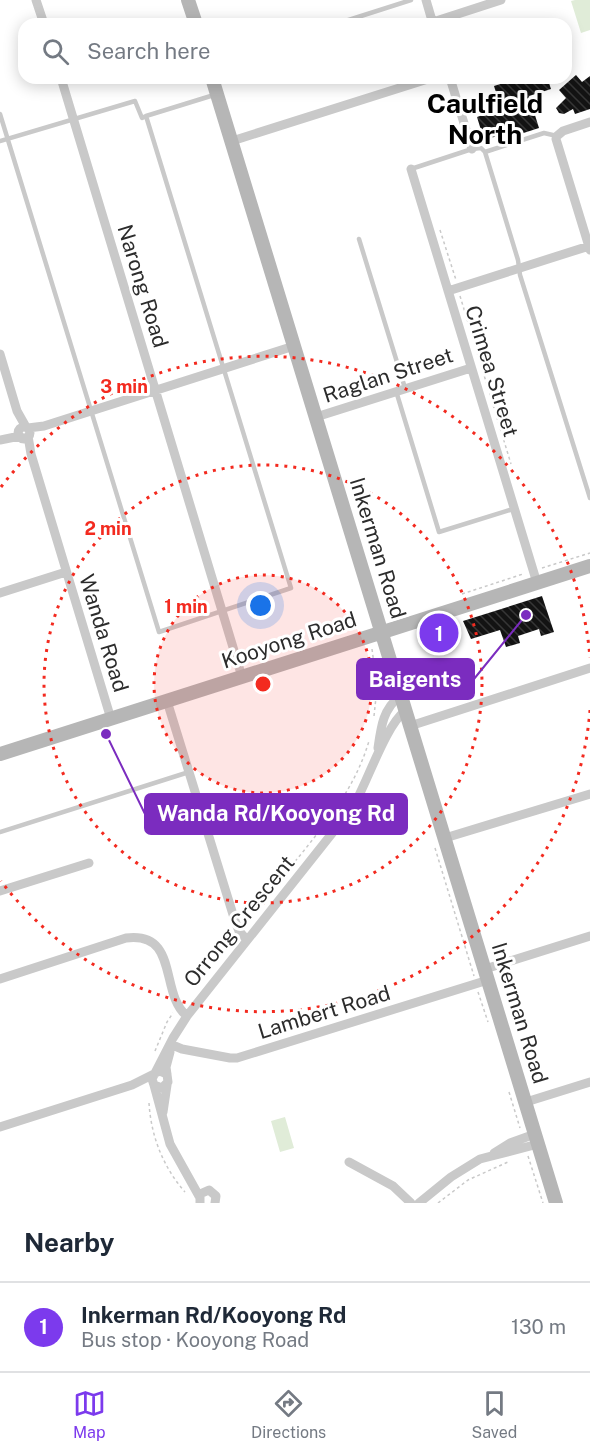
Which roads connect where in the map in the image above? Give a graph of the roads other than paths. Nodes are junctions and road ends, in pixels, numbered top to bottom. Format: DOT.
graph roads {
  1 [pos="36,0"];
  2 [pos="188,0"];
  3 [pos="411,0"];
  4 [pos="426,0"];
  5 [pos="501,0"];
  6 [pos="42,18"];
  7 [pos="194,18"];
  8 [pos="355,18"];
  9 [pos="431,18"];
  10 [pos="448,18"];
  11 [pos="63,84"];
  12 [pos="214,84"];
  13 [pos="412,84"];
  14 [pos="452,84"];
  15 [pos="217,94"];
  16 [pos="0,114"];
  17 [pos="146,116"];
  18 [pos="73,119"];
  19 [pos="590,122"];
  20 [pos="557,136"];
  21 [pos="7,138"];
  22 [pos="0,141"];
  23 [pos="232,141"];
  24 [pos="472,149"];
  25 [pos="485,152"];
  26 [pos="411,169"];
  27 [pos="359,239"];
  28 [pos="589,248"];
  29 [pos="519,268"];
  30 [pos="453,289"];
  31 [pos="294,346"];
  32 [pos="0,354"];
  33 [pos="224,368"];
  34 [pos="471,368"];
  35 [pos="400,389"];
  36 [pos="155,391"];
  37 [pos="90,411"];
  38 [pos="316,417"];
  39 [pos="24,433"];
  40 [pos="2,439"];
  41 [pos="590,498"];
  42 [pos="515,508"];
  43 [pos="590,566"];
  44 [pos="66,572"];
  45 [pos="535,577"];
  46 [pos="0,593"];
  47 [pos="222,611"];
  48 [pos="382,633"];
  49 [pos="590,668"];
  50 [pos="242,677"];
  51 [pos="395,700"];
  52 [pos="168,701"];
  53 [pos="405,711"];
  54 [pos="111,719"];
  55 [pos="410,726"];
  56 [pos="0,754"];
  57 [pos="376,762"];
  58 [pos="190,772"];
  59 [pos="590,794"];
  60 [pos="0,832"];
  61 [pos="439,839"];
  62 [pos="89,863"];
  63 [pos="0,891"];
  64 [pos="590,936"];
  65 [pos="247,940"];
  66 [pos="483,978"];
  67 [pos="0,980"];
  68 [pos="187,1016"];
  69 [pos="170,1044"];
  70 [pos="167,1074"];
  71 [pos="153,1080"];
  72 [pos="590,1082"];
  73 [pos="167,1085"];
  74 [pos="526,1102"];
  75 [pos="163,1118"];
  76 [pos="0,1127"];
  77 [pos="530,1144"];
  78 [pos="349,1162"];
  79 [pos="187,1173"];
  80 [pos="213,1196"];
  81 [pos="197,1200"];
  82 [pos="225,1203"];
  83 [pos="411,1203"];
  84 [pos="419,1203"];
  85 [pos="556,1203"];
  1 -- 6 [label="street"];
  2 -- 7 [label="street"];
  3 -- 8 [label="lane"];
  4 -- 9 [label="street"];
  5 -- 10 [label="street"];
  11 -- 18 [label="street, Narong Road"];
  12 -- 15 [label="street, Inkerman Road"];
  13 -- 23 [label="street"];
  14 -- 24 [label="street"];
  15 -- 17 [label="lane"];
  15 -- 23 [label="street, Inkerman Road"];
  16 -- 21 [label="lane"];
  17 -- 18 [label="lane"];
  17 -- 33 [label="lane"];
  18 -- 21 [label="lane"];
  18 -- 36 [label="street, Narong Road"];
  19 -- 20 [label="street"];
  20 -- 25 [label="lane"];
  20 -- 28 [label="street"];
  21 -- 22 [label="lane"];
  21 -- 37 [label="lane"];
  23 -- 31 [label="street, Inkerman Road"];
  24 -- 25 [label="lane"];
  24 -- 26 [label="lane"];
  25 -- 29 [label="lane"];
  26 -- 30 [label="street, Crimea Street"];
  27 -- 35 [label="lane"];
  28 -- 29 [label="street"];
  29 -- 30 [label="street"];
  29 -- 41 [label="lane"];
  30 -- 34 [label="street, Crimea Street"];
  31 -- 33 [label="street"];
  31 -- 38 [label="street, Inkerman Road"];
  32 -- 39 [label="street, Wanda Road"];
  33 -- 36 [label="street"];
  33 -- 47 [label="lane"];
  34 -- 35 [label="street, Raglan Street"];
  34 -- 42 [label="street, Crimea Street"];
  35 -- 38 [label="street, Raglan Street"];
  35 -- 42 [label="lane"];
  36 -- 37 [label="street"];
  36 -- 47 [label="street, Narong Road"];
  37 -- 39 [label="street"];
  37 -- 47 [label="lane"];
  38 -- 48 [label="street, Inkerman Road"];
  39 -- 40 [label="street"];
  39 -- 44 [label="street, Wanda Road"];
  42 -- 45 [label="street, Crimea Street"];
  43 -- 45 [label="street, Kooyong Road"];
  44 -- 46 [label="street"];
  44 -- 54 [label="street, Wanda Road"];
  45 -- 48 [label="street, Kooyong Road"];
  47 -- 50 [label="street, Narong Road"];
  48 -- 50 [label="street, Kooyong Road"];
  48 -- 51 [label="street, Inkerman Road"];
  49 -- 55 [label="street"];
  50 -- 52 [label="street, Kooyong Road"];
  51 -- 53 [label="street, Inkerman Road"];
  51 -- 57 [label="street, Orrong Crescent"];
  52 -- 54 [label="street, Kooyong Road"];
  52 -- 58 [label="street"];
  53 -- 55 [label="street, Inkerman Road"];
  53 -- 57 [label="street, Orrong Crescent"];
  54 -- 56 [label="street, Kooyong Road"];
  55 -- 61 [label="street, Inkerman Road"];
  57 -- 65 [label="street, Orrong Crescent"];
  58 -- 60 [label="lane"];
  58 -- 65 [label="street"];
  59 -- 61 [label="street"];
  61 -- 66 [label="street, Inkerman Road"];
  62 -- 63 [label="street"];
  64 -- 66 [label="street, Lambert Road"];
  65 -- 68 [label="street, Orrong Crescent"];
  66 -- 69 [label="street, Lambert Road"];
  66 -- 74 [label="street, Inkerman Road"];
  67 -- 68 [label="street"];
  68 -- 69 [label="street, Orrong Crescent"];
  69 -- 70 [label="street, Orrong Crescent"];
  69 -- 71 [label="street, Orrong Crescent"];
  70 -- 71 [label="street"];
  70 -- 73 [label="street"];
  71 -- 73 [label="street"];
  71 -- 75 [label="street"];
  71 -- 76 [label="street"];
  72 -- 74 [label="street"];
  73 -- 75 [label="street"];
  74 -- 77 [label="street, Inkerman Road"];
  75 -- 79 [label="street"];
  77 -- 84 [label="street"];
  77 -- 85 [label="street, Inkerman Road"];
  78 -- 83 [label="street"];
  79 -- 80 [label="street"];
  79 -- 81 [label="street"];
  80 -- 81 [label="street"];
  80 -- 82 [label="street"];
}
